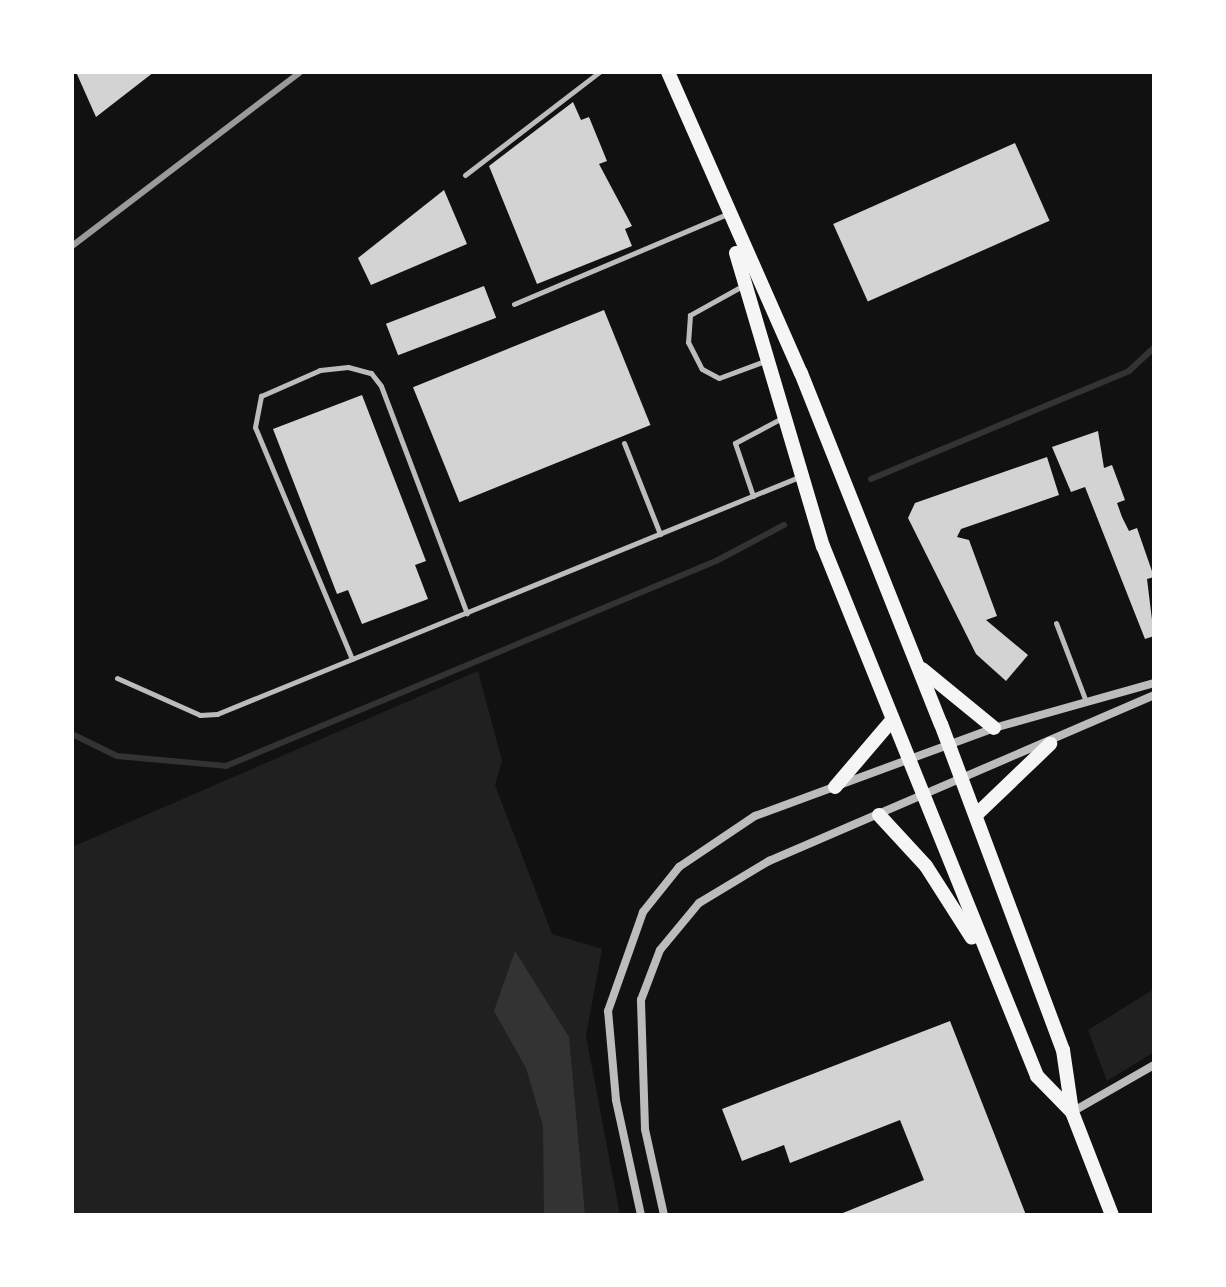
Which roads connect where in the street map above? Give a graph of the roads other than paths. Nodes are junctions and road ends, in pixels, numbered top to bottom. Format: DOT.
graph roads {
  1 [pos="599,72"];
  2 [pos="668,72"];
  3 [pos="465,175"];
  4 [pos="725,215"];
  5 [pos="744,285"];
  6 [pos="514,304"];
  7 [pos="765,361"];
  8 [pos="782,418"];
  9 [pos="624,443"];
  10 [pos="800,477"];
  11 [pos="753,496"];
  12 [pos="660,534"];
  13 [pos="467,613"];
  14 [pos="1056,623"];
  15 [pos="352,659"];
  16 [pos="919,666"];
  17 [pos="117,678"];
  18 [pos="1154,683"];
  19 [pos="1154,695"];
  20 [pos="1085,699"];
  21 [pos="893,719"];
  22 [pos="994,728"];
  23 [pos="1050,744"];
  24 [pos="949,746"];
  25 [pos="909,762"];
  26 [pos="963,779"];
  27 [pos="835,787"];
  28 [pos="923,797"];
  29 [pos="879,815"];
  30 [pos="976,815"];
  31 [pos="990,965"];
  32 [pos="1154,1065"];
  33 [pos="1072,1112"];
  34 [pos="641,1215"];
  35 [pos="664,1215"];
  36 [pos="1112,1215"];
  1 -- 3 [label="lane"];
  2 -- 4 [label="main road"];
  4 -- 5 [label="main road"];
  4 -- 6 [label="lane"];
  4 -- 16 [label="main road"];
  5 -- 7 [label="main road"];
  5 -- 7 [label="lane"];
  7 -- 8 [label="main road"];
  8 -- 10 [label="main road"];
  8 -- 11 [label="lane"];
  9 -- 12 [label="lane"];
  10 -- 11 [label="lane"];
  10 -- 21 [label="main road"];
  11 -- 12 [label="lane"];
  12 -- 13 [label="lane"];
  13 -- 15 [label="lane"];
  13 -- 15 [label="lane"];
  14 -- 20 [label="lane"];
  15 -- 17 [label="lane"];
  16 -- 22 [label="main road"];
  16 -- 24 [label="main road"];
  18 -- 20 [label="street"];
  19 -- 23 [label="street"];
  20 -- 22 [label="street"];
  21 -- 25 [label="main road"];
  21 -- 27 [label="main road"];
  22 -- 24 [label="street"];
  23 -- 26 [label="street"];
  23 -- 30 [label="main road"];
  24 -- 25 [label="street"];
  24 -- 26 [label="main road"];
  25 -- 27 [label="street"];
  25 -- 28 [label="main road"];
  26 -- 28 [label="street"];
  26 -- 30 [label="main road"];
  27 -- 34 [label="street"];
  28 -- 29 [label="street"];
  28 -- 31 [label="main road"];
  29 -- 31 [label="main road"];
  29 -- 35 [label="street"];
  30 -- 33 [label="main road"];
  31 -- 33 [label="main road"];
  32 -- 33 [label="street"];
  33 -- 36 [label="main road"];
}
